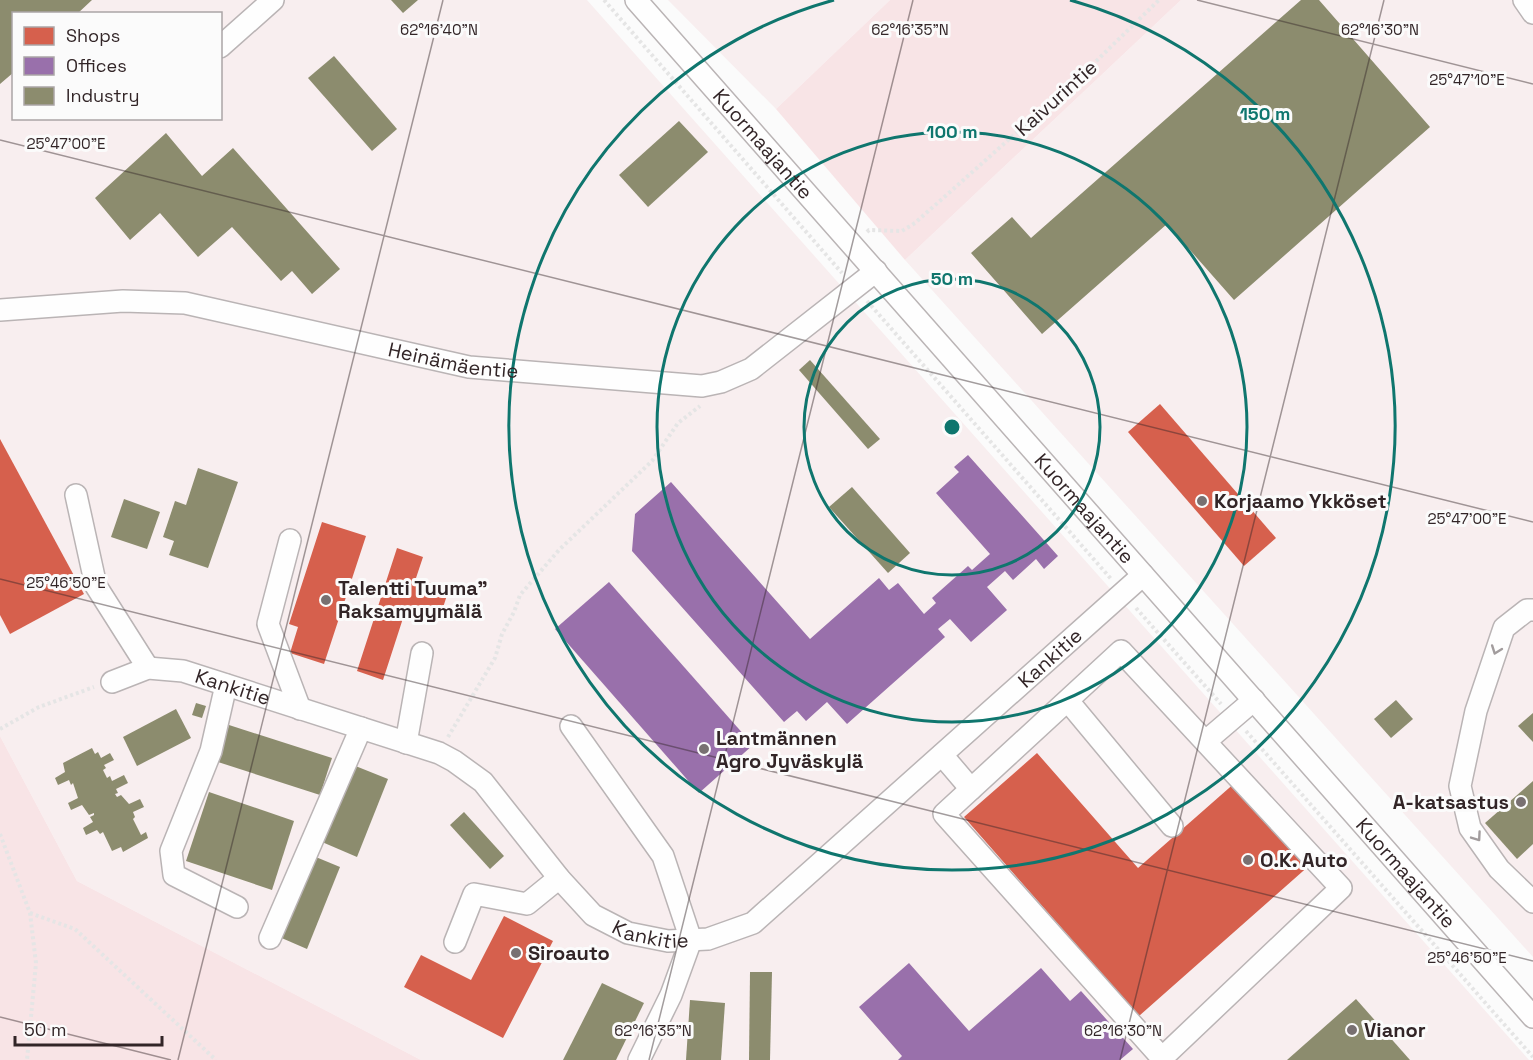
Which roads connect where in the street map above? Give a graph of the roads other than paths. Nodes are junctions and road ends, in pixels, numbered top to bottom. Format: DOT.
graph roads {
  1 [pos="273,0"];
  2 [pos="636,0"];
  3 [pos="1524,0"];
  4 [pos="1533,14"];
  5 [pos="222,45"];
  6 [pos="876,271"];
  7 [pos="0,310"];
  8 [pos="76,495"];
  9 [pos="290,540"];
  10 [pos="1143,575"];
  11 [pos="1533,610"];
  12 [pos="422,652"];
  13 [pos="148,668"];
  14 [pos="112,682"];
  15 [pos="226,685"];
  16 [pos="1254,700"];
  17 [pos="1068,701"];
  18 [pos="300,709"];
  19 [pos="571,726"];
  20 [pos="361,728"];
  21 [pos="1206,741"];
  22 [pos="406,742"];
  23 [pos="942,755"];
  24 [pos="971,789"];
  25 [pos="1173,826"];
  26 [pos="559,878"];
  27 [pos="1533,902"];
  28 [pos="237,907"];
  29 [pos="270,938"];
  30 [pos="691,940"];
  31 [pos="455,942"];
  32 [pos="1533,1017"];
  33 [pos="1161,1059"];
  34 [pos="639,1060"];
  1 -- 5 [label="street"];
  2 -- 6 [label="street, Kuormaajantie"];
  3 -- 4 [label="street"];
  6 -- 7 [label="street, Heinämäentie"];
  6 -- 10 [label="street, Kuormaajantie"];
  8 -- 13 [label="street"];
  9 -- 18 [label="street"];
  10 -- 16 [label="street, Kuormaajantie"];
  10 -- 23 [label="street, Kankitie"];
  11 -- 27 [label="street, one-way"];
  12 -- 22 [label="street"];
  13 -- 14 [label="street, Kankitie"];
  13 -- 15 [label="street, Kankitie"];
  15 -- 18 [label="street, Kankitie"];
  15 -- 28 [label="street"];
  16 -- 21 [label="street"];
  16 -- 32 [label="street, Kuormaajantie"];
  17 -- 21 [label="street"];
  17 -- 24 [label="street"];
  17 -- 25 [label="street"];
  18 -- 20 [label="street, Kankitie"];
  19 -- 30 [label="street"];
  20 -- 22 [label="street, Kankitie"];
  20 -- 29 [label="street"];
  21 -- 33 [label="street"];
  22 -- 26 [label="street, Kankitie"];
  23 -- 24 [label="street"];
  23 -- 30 [label="street, Kankitie"];
  24 -- 33 [label="street"];
  26 -- 30 [label="street, Kankitie"];
  26 -- 31 [label="street"];
  30 -- 34 [label="street"];
}
